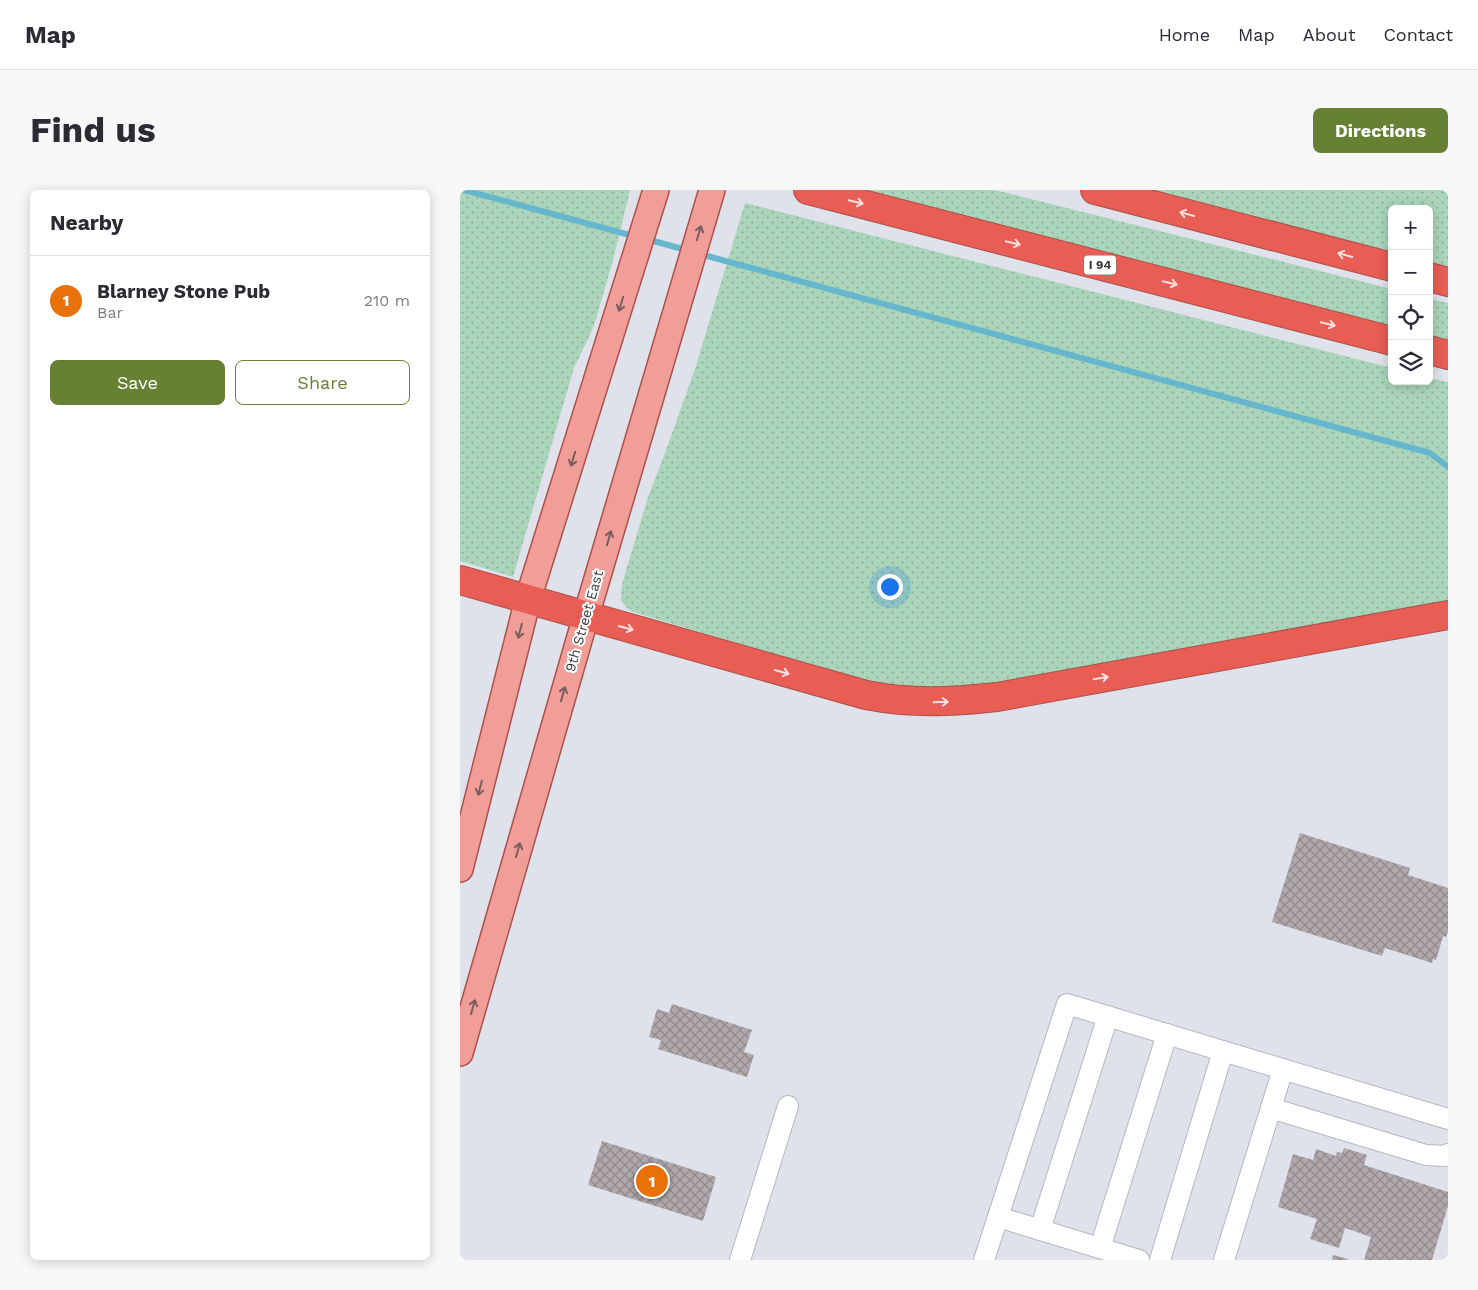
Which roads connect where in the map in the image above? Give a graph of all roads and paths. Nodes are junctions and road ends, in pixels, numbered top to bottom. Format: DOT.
graph roads {
  1 [pos="656,190"];
  2 [pos="712,190"];
  3 [pos="808,190"];
  4 [pos="1095,190"];
  5 [pos="1388,266"];
  6 [pos="1433,278"];
  7 [pos="1448,282"];
  8 [pos="1388,340"];
  9 [pos="1433,351"];
  10 [pos="1448,355"];
  11 [pos="460,580"];
  12 [pos="528,599"];
  13 [pos="1448,615"];
  14 [pos="586,616"];
  15 [pos="460,869"];
  16 [pos="1108,1016"];
  17 [pos="1167,1034"];
  18 [pos="1224,1051"];
  19 [pos="460,1053"];
  20 [pos="1283,1069"];
  21 [pos="788,1106"];
  22 [pos="1271,1108"];
  23 [pos="1448,1119"];
  24 [pos="1448,1154"];
  25 [pos="998,1217"];
  26 [pos="1040,1230"];
  27 [pos="1100,1248"];
  28 [pos="740,1260"];
  29 [pos="984,1260"];
  30 [pos="1138,1260"];
  31 [pos="1160,1260"];
  32 [pos="1224,1260"];
  1 -- 12 [label="main road, one-way"];
  14 -- 2 [label="main road, 9th Street East, one-way"];
  3 -- 8 [label="highway, I 94, one-way"];
  5 -- 4 [label="highway, one-way"];
  6 -- 7 [label="highway"];
  9 -- 10 [label="highway"];
  11 -- 12 [label="highway"];
  12 -- 14 [label="highway"];
  12 -- 15 [label="main road, one-way"];
  14 -- 13 [label="highway, one-way"];
  19 -- 14 [label="main road, 9th Street East, one-way"];
  16 -- 17 [label="lane"];
  16 -- 25 [label="lane"];
  16 -- 26 [label="lane"];
  17 -- 18 [label="lane"];
  17 -- 27 [label="lane"];
  18 -- 20 [label="lane"];
  18 -- 31 [label="lane"];
  20 -- 22 [label="lane"];
  20 -- 23 [label="lane"];
  21 -- 28 [label="lane"];
  22 -- 24 [label="lane"];
  22 -- 32 [label="lane"];
  25 -- 26 [label="lane"];
  25 -- 29 [label="lane"];
  26 -- 27 [label="lane"];
  27 -- 30 [label="lane"];
}
